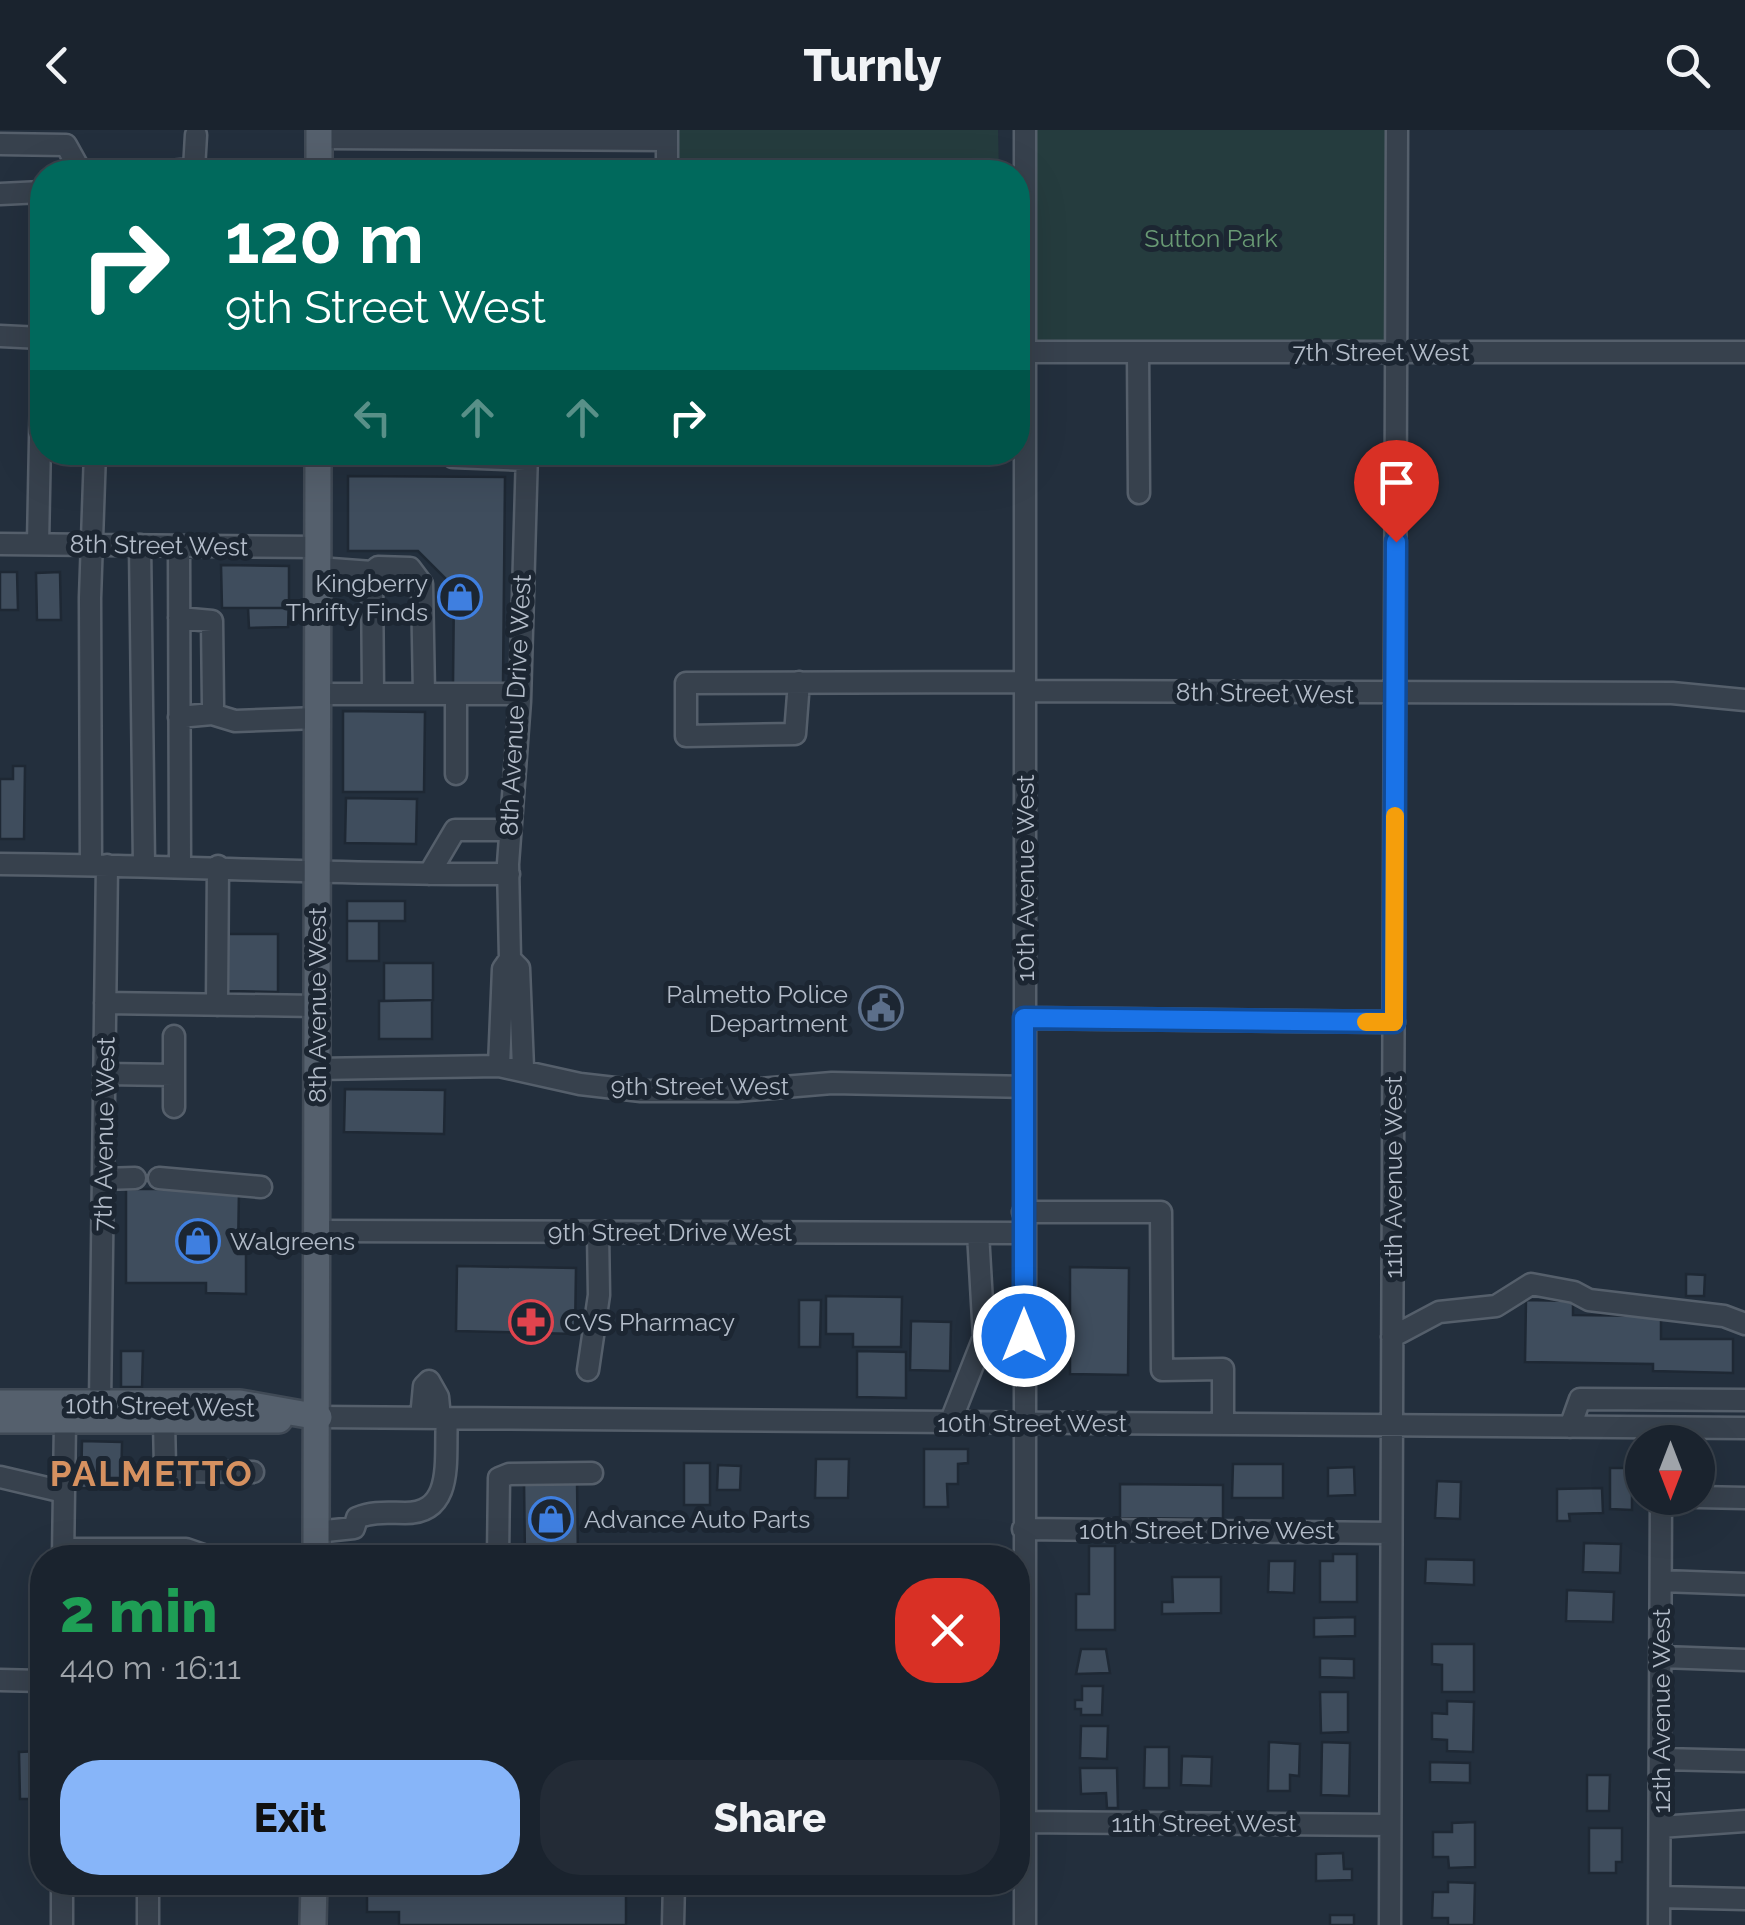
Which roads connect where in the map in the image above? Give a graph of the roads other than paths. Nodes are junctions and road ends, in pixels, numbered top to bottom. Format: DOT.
graph roads {
  1 [pos="1025,130"];
  2 [pos="1397,130"];
  3 [pos="319,134"];
  4 [pos="491,134"];
  5 [pos="196,135"];
  6 [pos="546,135"];
  7 [pos="667,135"];
  8 [pos="426,138"];
  9 [pos="0,144"];
  10 [pos="76,160"];
  11 [pos="197,160"];
  12 [pos="319,160"];
  13 [pos="426,160"];
  14 [pos="1024,160"];
  15 [pos="30,193"];
  16 [pos="0,194"];
  17 [pos="0,336"];
  18 [pos="30,337"];
  19 [pos="1030,352"];
  20 [pos="1138,352"];
  21 [pos="1396,352"];
  22 [pos="1745,352"];
  23 [pos="40,465"];
  24 [pos="95,465"];
  25 [pos="318,465"];
  26 [pos="526,465"];
  27 [pos="1022,465"];
  28 [pos="1139,493"];
  29 [pos="0,544"];
  30 [pos="38,544"];
  31 [pos="94,545"];
  32 [pos="140,545"];
  33 [pos="178,546"];
  34 [pos="318,557"];
  35 [pos="372,572"];
  36 [pos="179,618"];
  37 [pos="799,682"];
  38 [pos="1025,686"];
  39 [pos="373,694"];
  40 [pos="424,694"];
  41 [pos="456,694"];
  42 [pos="520,694"];
  43 [pos="1396,694"];
  44 [pos="1745,700"];
  45 [pos="318,706"];
  46 [pos="212,714"];
  47 [pos="179,716"];
  48 [pos="456,774"];
  49 [pos="510,830"];
  50 [pos="0,864"];
  51 [pos="99,865"];
  52 [pos="144,865"];
  53 [pos="180,866"];
  54 [pos="218,866"];
  55 [pos="318,874"];
  56 [pos="430,874"];
  57 [pos="509,874"];
  58 [pos="510,958"];
  59 [pos="105,1004"];
  60 [pos="217,1005"];
  61 [pos="317,1006"];
  62 [pos="1024,1018"];
  63 [pos="1394,1022"];
  64 [pos="174,1036"];
  65 [pos="499,1066"];
  66 [pos="523,1068"];
  67 [pos="316,1069"];
  68 [pos="104,1074"];
  69 [pos="174,1075"];
  70 [pos="1025,1087"];
  71 [pos="174,1106"];
  72 [pos="103,1178"];
  73 [pos="136,1178"];
  74 [pos="158,1178"];
  75 [pos="262,1187"];
  76 [pos="1023,1222"];
  77 [pos="316,1232"];
  78 [pos="598,1232"];
  79 [pos="978,1232"];
  80 [pos="1745,1324"];
  81 [pos="984,1336"];
  82 [pos="1024,1336"];
  83 [pos="1392,1336"];
  84 [pos="588,1370"];
  85 [pos="1745,1400"];
  86 [pos="0,1403"];
  87 [pos="100,1404"];
  88 [pos="318,1417"];
  89 [pos="436,1418"];
  90 [pos="0,1420"];
  91 [pos="65,1422"];
  92 [pos="164,1422"];
  93 [pos="950,1423"];
  94 [pos="1024,1423"];
  95 [pos="1222,1424"];
  96 [pos="1392,1426"];
  97 [pos="1570,1427"];
  98 [pos="1745,1428"];
  99 [pos="1715,1430"];
  100 [pos="1625,1432"];
  101 [pos="252,1472"];
  102 [pos="592,1473"];
  103 [pos="0,1477"];
  104 [pos="64,1492"];
  105 [pos="1715,1497"];
  106 [pos="1745,1498"];
  107 [pos="1661,1515"];
  108 [pos="1023,1529"];
  109 [pos="1392,1533"];
  110 [pos="64,1545"];
  111 [pos="316,1545"];
  112 [pos="498,1545"];
  113 [pos="1023,1545"];
  114 [pos="1662,1581"];
  115 [pos="1745,1584"];
  116 [pos="1662,1658"];
  117 [pos="1745,1660"];
  118 [pos="0,1680"];
  119 [pos="30,1681"];
  120 [pos="1661,1759"];
  121 [pos="1745,1761"];
  122 [pos="1745,1821"];
  123 [pos="1030,1822"];
  124 [pos="1390,1824"];
  125 [pos="1660,1826"];
  126 [pos="62,1895"];
  127 [pos="148,1895"];
  128 [pos="314,1895"];
  129 [pos="674,1895"];
  130 [pos="1024,1895"];
  131 [pos="1660,1897"];
  132 [pos="1745,1899"];
  133 [pos="62,1925"];
  134 [pos="148,1925"];
  135 [pos="314,1925"];
  136 [pos="674,1925"];
  137 [pos="1025,1925"];
  138 [pos="1390,1925"];
  139 [pos="1660,1925"];
  1 -- 14 [label="street, 10th Avenue West"];
  2 -- 21 [label="street, 11th Avenue West"];
  3 -- 8 [label="street"];
  3 -- 12 [label="main road"];
  4 -- 6 [label="street"];
  4 -- 8 [label="street"];
  5 -- 11 [label="street"];
  6 -- 7 [label="street"];
  8 -- 13 [label="street"];
  9 -- 10 [label="street"];
  15 -- 16 [label="street"];
  17 -- 18 [label="street"];
  19 -- 20 [label="street, 7th Street West"];
  20 -- 21 [label="street, 7th Street West"];
  20 -- 28 [label="street"];
  21 -- 22 [label="street, 7th Street West"];
  21 -- 43 [label="street, 11th Avenue West"];
  23 -- 30 [label="street"];
  24 -- 31 [label="street, 7th Avenue West"];
  25 -- 34 [label="main road, 8th Avenue West"];
  26 -- 42 [label="street, 8th Avenue Drive West"];
  27 -- 38 [label="street, 10th Avenue West"];
  29 -- 30 [label="street, 8th Street West"];
  30 -- 31 [label="street, 8th Street West"];
  31 -- 32 [label="street, 8th Street West"];
  31 -- 51 [label="street, 7th Avenue West"];
  32 -- 33 [label="street, 8th Street West"];
  32 -- 52 [label="street"];
  33 -- 34 [label="street, 8th Street West"];
  33 -- 36 [label="street"];
  34 -- 35 [label="street, 8th Street West"];
  34 -- 45 [label="main road, 8th Avenue West"];
  35 -- 39 [label="street"];
  35 -- 40 [label="street, 8th Street West"];
  36 -- 46 [label="street"];
  36 -- 47 [label="street"];
  37 -- 37 [label="street, 8th Street West"];
  37 -- 38 [label="street, 8th Street West"];
  38 -- 43 [label="street, 8th Street West"];
  38 -- 62 [label="street, 10th Avenue West"];
  39 -- 40 [label="street"];
  39 -- 45 [label="street"];
  40 -- 41 [label="street"];
  41 -- 42 [label="street"];
  41 -- 48 [label="street"];
  42 -- 49 [label="street, 8th Avenue Drive West"];
  43 -- 44 [label="street, 8th Street West"];
  43 -- 63 [label="street, 11th Avenue West"];
  45 -- 46 [label="street"];
  45 -- 55 [label="main road, 8th Avenue West"];
  46 -- 47 [label="street"];
  47 -- 53 [label="street"];
  49 -- 56 [label="street"];
  49 -- 57 [label="street, 8th Avenue Drive West"];
  50 -- 51 [label="street"];
  51 -- 52 [label="street"];
  51 -- 59 [label="street, 7th Avenue West"];
  52 -- 53 [label="street"];
  53 -- 54 [label="street"];
  54 -- 55 [label="street"];
  54 -- 60 [label="street"];
  55 -- 56 [label="street"];
  55 -- 61 [label="main road, 8th Avenue West"];
  56 -- 57 [label="street"];
  57 -- 58 [label="street, 8th Avenue Drive West"];
  58 -- 65 [label="street, 8th Avenue Drive West"];
  58 -- 66 [label="street, 8th Avenue Drive West"];
  59 -- 60 [label="street"];
  59 -- 68 [label="street, 7th Avenue West"];
  60 -- 61 [label="street"];
  61 -- 67 [label="main road, 8th Avenue West"];
  62 -- 63 [label="street"];
  62 -- 70 [label="street, 10th Avenue West"];
  63 -- 83 [label="street, 11th Avenue West"];
  64 -- 69 [label="street"];
  65 -- 66 [label="street, 9th Street West"];
  65 -- 67 [label="street, 9th Street West"];
  66 -- 70 [label="street, 9th Street West"];
  67 -- 77 [label="main road, 8th Avenue West"];
  68 -- 69 [label="street"];
  68 -- 72 [label="street, 7th Avenue West"];
  69 -- 71 [label="street"];
  70 -- 76 [label="street, 10th Avenue West"];
  72 -- 73 [label="street"];
  72 -- 87 [label="street, 7th Avenue West"];
  74 -- 75 [label="street"];
  76 -- 79 [label="street, 9th Street Drive West"];
  76 -- 82 [label="street, 10th Avenue West"];
  76 -- 95 [label="street, 9th Street Drive West"];
  77 -- 78 [label="street, 9th Street Drive West"];
  77 -- 88 [label="main road, 8th Avenue West"];
  78 -- 79 [label="street, 9th Street Drive West"];
  78 -- 84 [label="street"];
  79 -- 81 [label="street"];
  80 -- 83 [label="street"];
  81 -- 82 [label="street"];
  81 -- 93 [label="street"];
  82 -- 94 [label="street, 10th Avenue West"];
  83 -- 96 [label="street, 11th Avenue West"];
  85 -- 97 [label="street"];
  86 -- 87 [label="main road, 10th Street West"];
  87 -- 88 [label="main road, 10th Street West"];
  88 -- 89 [label="street, 10th Street West"];
  88 -- 92 [label="main road, 10th Street West"];
  88 -- 111 [label="main road, 8th Avenue West"];
  89 -- 93 [label="street, 10th Street West"];
  89 -- 111 [label="street"];
  90 -- 91 [label="main road, 10th Street West"];
  91 -- 92 [label="main road, 10th Street West"];
  91 -- 104 [label="street"];
  92 -- 101 [label="street"];
  93 -- 94 [label="street, 10th Street West"];
  94 -- 95 [label="street, 10th Street West"];
  94 -- 108 [label="street, 10th Avenue West"];
  95 -- 96 [label="street, 10th Street West"];
  96 -- 97 [label="street, 10th Street West"];
  96 -- 109 [label="street, 11th Avenue West"];
  97 -- 100 [label="street, 10th Street West"];
  98 -- 99 [label="street, 10th Street West"];
  102 -- 112 [label="street"];
  103 -- 104 [label="street"];
  104 -- 110 [label="street"];
  105 -- 106 [label="street"];
  107 -- 114 [label="street, 12th Avenue West"];
  108 -- 109 [label="street, 10th Street Drive West"];
  108 -- 113 [label="street, 10th Avenue West"];
  109 -- 124 [label="street, 11th Avenue West"];
  114 -- 115 [label="street"];
  114 -- 116 [label="street, 12th Avenue West"];
  116 -- 117 [label="street"];
  116 -- 120 [label="street, 12th Avenue West"];
  118 -- 119 [label="street"];
  120 -- 121 [label="street"];
  120 -- 125 [label="street, 12th Avenue West"];
  122 -- 125 [label="street"];
  123 -- 124 [label="street, 11th Street West"];
  124 -- 138 [label="street, 11th Avenue West"];
  125 -- 131 [label="street, 12th Avenue West"];
  126 -- 133 [label="street"];
  127 -- 134 [label="street"];
  128 -- 135 [label="main road"];
  129 -- 136 [label="street"];
  130 -- 137 [label="street, 10th Avenue West"];
  131 -- 132 [label="street"];
  131 -- 139 [label="street, 12th Avenue West"];
}
